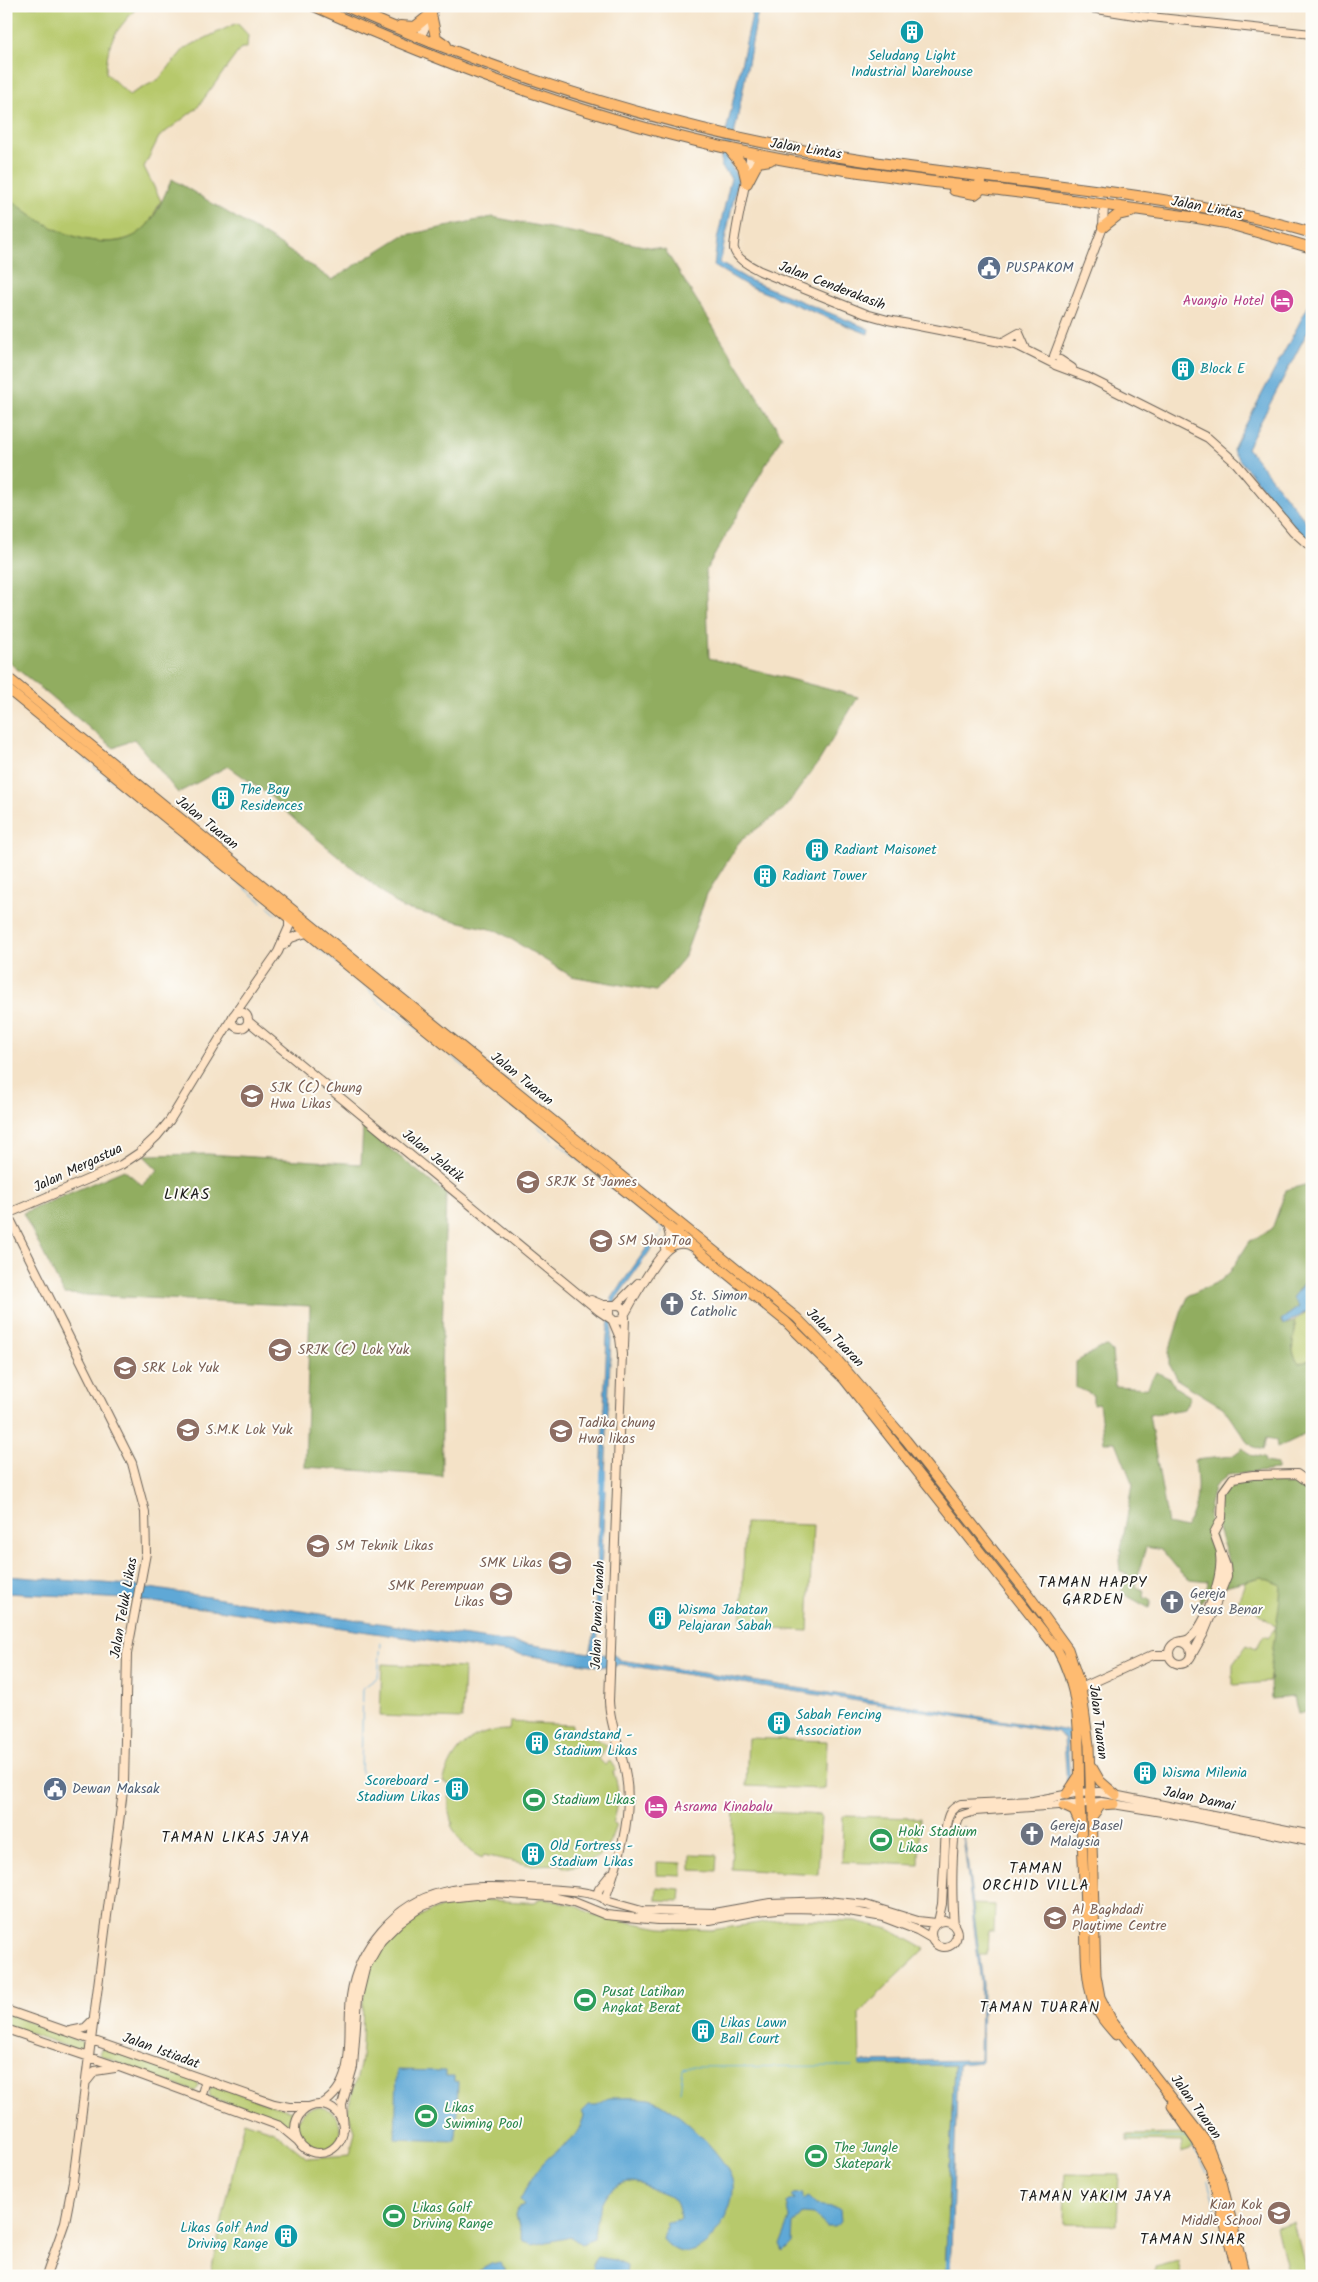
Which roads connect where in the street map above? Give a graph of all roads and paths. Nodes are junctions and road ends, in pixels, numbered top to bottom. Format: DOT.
graph roads {
  1 [pos="314,6"];
  2 [pos="346,6"];
  3 [pos="1078,6"];
  4 [pos="433,10"];
  5 [pos="385,24"];
  6 [pos="1312,34"];
  7 [pos="420,38"];
  8 [pos="459,54"];
  9 [pos="465,70"];
  10 [pos="768,143"];
  11 [pos="726,148"];
  12 [pos="751,154"];
  13 [pos="798,162"];
  14 [pos="973,175"];
  15 [pos="747,183"];
  16 [pos="980,188"];
  17 [pos="1094,190"];
  18 [pos="1164,199"];
  19 [pos="1104,205"];
  20 [pos="1142,210"];
  21 [pos="1192,217"];
  22 [pos="1103,227"];
  23 [pos="1312,234"];
  24 [pos="1312,248"];
  25 [pos="1003,342"];
  26 [pos="1029,350"];
  27 [pos="1055,360"];
  28 [pos="1312,548"];
  29 [pos="6,676"];
  30 [pos="6,688"];
  31 [pos="81,743"];
  32 [pos="291,915"];
  33 [pos="306,933"];
  34 [pos="278,952"];
  35 [pos="253,990"];
  36 [pos="234,1015"];
  37 [pos="245,1023"];
  38 [pos="221,1038"];
  39 [pos="471,1055"];
  40 [pos="488,1081"];
  41 [pos="640,1192"];
  42 [pos="7,1212"];
  43 [pos="667,1225"];
  44 [pos="678,1235"];
  45 [pos="691,1246"];
  46 [pos="670,1247"];
  47 [pos="584,1297"];
  48 [pos="615,1305"];
  49 [pos="625,1314"];
  50 [pos="612,1319"];
  51 [pos="622,1354"];
  52 [pos="898,1430"];
  53 [pos="906,1460"];
  54 [pos="1312,1485"];
  55 [pos="1222,1580"];
  56 [pos="1178,1642"];
  57 [pos="1168,1655"];
  58 [pos="1190,1658"];
  59 [pos="1067,1667"];
  60 [pos="1081,1688"];
  61 [pos="1089,1745"];
  62 [pos="1079,1768"];
  63 [pos="1090,1792"];
  64 [pos="1080,1793"];
  65 [pos="1066,1795"];
  66 [pos="1115,1799"];
  67 [pos="1085,1802"];
  68 [pos="1063,1806"];
  69 [pos="1090,1819"];
  70 [pos="1312,1835"];
  71 [pos="1312,1842"];
  72 [pos="1082,1850"];
  73 [pos="613,1873"];
  74 [pos="596,1896"];
  75 [pos="606,1900"];
  76 [pos="596,1912"];
  77 [pos="937,1922"];
  78 [pos="954,1925"];
  79 [pos="931,1938"];
  80 [pos="6,2010"];
  81 [pos="94,2019"];
  82 [pos="6,2029"];
  83 [pos="69,2031"];
  84 [pos="91,2039"];
  85 [pos="73,2052"];
  86 [pos="89,2057"];
  87 [pos="122,2068"];
  88 [pos="86,2075"];
  89 [pos="206,2080"];
  90 [pos="85,2084"];
  91 [pos="201,2097"];
  92 [pos="322,2104"];
  93 [pos="308,2107"];
  94 [pos="344,2128"];
  95 [pos="298,2141"];
  96 [pos="1214,2158"];
  97 [pos="1220,2203"];
  98 [pos="46,2276"];
  99 [pos="1238,2276"];
  100 [pos="1245,2276"];
  1 -- 9 [label="highway, Jalan Lintas"];
  2 -- 5 [label="highway, Jalan Lintas"];
  3 -- 6 [label="street"];
  4 -- 5 [label="highway"];
  4 -- 7 [label="street"];
  4 -- 8 [label="highway"];
  5 -- 7 [label="highway, Jalan Lintas"];
  7 -- 8 [label="highway, Jalan Lintas"];
  7 -- 9 [label="highway"];
  8 -- 10 [label="highway, Jalan Lintas"];
  9 -- 11 [label="highway, Jalan Lintas"];
  10 -- 12 [label="highway"];
  10 -- 14 [label="highway, Jalan Lintas"];
  11 -- 12 [label="highway, Jalan Lintas"];
  11 -- 15 [label="highway"];
  12 -- 13 [label="highway, Jalan Lintas"];
  12 -- 15 [label="street, Jalan Cenderakasih"];
  13 -- 15 [label="highway"];
  13 -- 16 [label="highway, Jalan Lintas"];
  14 -- 16 [label="highway"];
  14 -- 17 [label="highway, Jalan Lintas"];
  15 -- 25 [label="street, Jalan Cenderakasih"];
  16 -- 19 [label="highway, Jalan Lintas"];
  17 -- 18 [label="highway, Jalan Lintas"];
  17 -- 19 [label="highway"];
  18 -- 21 [label="highway"];
  18 -- 23 [label="highway, Jalan Lintas"];
  19 -- 20 [label="highway, Jalan Lintas"];
  19 -- 22 [label="street"];
  20 -- 21 [label="highway, Jalan Lintas"];
  20 -- 22 [label="highway"];
  21 -- 24 [label="highway, Jalan Lintas"];
  22 -- 27 [label="street"];
  25 -- 26 [label="street, Jalan Cenderakasih"];
  25 -- 26 [label="street"];
  26 -- 27 [label="street, Jalan Cenderakasih"];
  27 -- 28 [label="street"];
  29 -- 31 [label="main road, Jalan Tuaran"];
  30 -- 31 [label="main road, Jalan Tuaran"];
  31 -- 32 [label="main road, Jalan Tuaran"];
  32 -- 33 [label="main road"];
  32 -- 34 [label="street, Jalan Mergastua"];
  32 -- 39 [label="main road, Jalan Tuaran"];
  33 -- 34 [label="street, Jalan Mergastua"];
  33 -- 40 [label="main road, Jalan Tuaran"];
  34 -- 35 [label="street, Jalan Mergastua"];
  35 -- 36 [label="street, Jalan Mergastua"];
  35 -- 37 [label="street, Jalan Mergastua"];
  36 -- 37 [label="street"];
  36 -- 37 [label="street, Jalan Jelatik"];
  36 -- 38 [label="street, Jalan Mergastua"];
  37 -- 38 [label="street"];
  37 -- 47 [label="street, Jalan Jelatik"];
  38 -- 42 [label="street, Jalan Mergastua"];
  39 -- 40 [label="main road"];
  39 -- 41 [label="main road, Jalan Tuaran"];
  40 -- 43 [label="main road, Jalan Tuaran"];
  41 -- 44 [label="main road"];
  41 -- 52 [label="main road, Jalan Tuaran"];
  42 -- 81 [label="street, Jalan Teluk Likas"];
  43 -- 44 [label="main road, Jalan Tuaran"];
  43 -- 48 [label="street"];
  44 -- 45 [label="main road, Jalan Tuaran"];
  44 -- 46 [label="main road"];
  45 -- 46 [label="street"];
  45 -- 53 [label="main road, Jalan Tuaran"];
  46 -- 49 [label="street"];
  47 -- 48 [label="street, Jalan Jelatik"];
  47 -- 50 [label="street, Jalan Jelatik"];
  48 -- 49 [label="street"];
  48 -- 50 [label="street"];
  49 -- 50 [label="street"];
  49 -- 51 [label="street"];
  50 -- 51 [label="street"];
  51 -- 73 [label="street, Jalan Punai Tanah"];
  52 -- 53 [label="main road"];
  52 -- 60 [label="main road, Jalan Tuaran"];
  53 -- 59 [label="main road, Jalan Tuaran"];
  54 -- 55 [label="street"];
  55 -- 56 [label="street"];
  55 -- 58 [label="street"];
  56 -- 57 [label="street"];
  56 -- 58 [label="street"];
  57 -- 58 [label="street"];
  57 -- 60 [label="street"];
  59 -- 60 [label="main road"];
  59 -- 62 [label="main road, Jalan Tuaran"];
  60 -- 61 [label="main road, Jalan Tuaran"];
  61 -- 63 [label="main road, Jalan Tuaran"];
  61 -- 66 [label="main road"];
  62 -- 64 [label="main road, Jalan Tuaran"];
  62 -- 65 [label="main road"];
  63 -- 64 [label="street, Jalan Damai"];
  63 -- 66 [label="street, Jalan Damai"];
  63 -- 67 [label="main road, Jalan Tuaran"];
  64 -- 65 [label="street, Jalan Damai"];
  64 -- 67 [label="main road, Jalan Tuaran"];
  65 -- 77 [label="street, Jalan Damai"];
  66 -- 67 [label="street, Jalan Damai"];
  66 -- 69 [label="main road"];
  66 -- 70 [label="street, Jalan Damai"];
  66 -- 71 [label="street, Jalan Damai"];
  67 -- 68 [label="street, Jalan Damai"];
  67 -- 69 [label="main road, Jalan Tuaran"];
  67 -- 72 [label="main road, Jalan Tuaran"];
  68 -- 72 [label="main road"];
  68 -- 78 [label="street, Jalan Damai"];
  69 -- 96 [label="main road, Jalan Tuaran"];
  72 -- 97 [label="main road, Jalan Tuaran"];
  73 -- 74 [label="street, Jalan Punai Tanah"];
  73 -- 75 [label="street, Jalan Punai Tanah"];
  74 -- 75 [label="street"];
  74 -- 76 [label="street"];
  74 -- 92 [label="street"];
  75 -- 76 [label="street, Jalan Punai Tanah"];
  75 -- 77 [label="street"];
  76 -- 79 [label="street"];
  76 -- 94 [label="street"];
  77 -- 78 [label="street"];
  77 -- 79 [label="street"];
  78 -- 79 [label="street"];
  80 -- 83 [label="street, Jalan Istiadat"];
  81 -- 83 [label="street"];
  81 -- 84 [label="street, Jalan Teluk Likas"];
  82 -- 85 [label="street"];
  83 -- 84 [label="street, Jalan Istiadat"];
  84 -- 86 [label="street, Jalan Teluk Likas"];
  84 -- 89 [label="street, Jalan Istiadat"];
  85 -- 86 [label="street"];
  85 -- 88 [label="street"];
  86 -- 87 [label="street"];
  86 -- 88 [label="street, Jalan Teluk Likas"];
  87 -- 90 [label="street"];
  87 -- 91 [label="street"];
  88 -- 90 [label="street, Jalan Teluk Likas"];
  89 -- 91 [label="street"];
  89 -- 93 [label="street, Jalan Istiadat"];
  90 -- 98 [label="street, Jalan Teluk Likas"];
  91 -- 95 [label="street"];
  92 -- 93 [label="street"];
  92 -- 94 [label="street"];
  93 -- 95 [label="street"];
  94 -- 95 [label="street"];
  96 -- 97 [label="main road"];
  96 -- 100 [label="main road, Jalan Tuaran"];
  97 -- 99 [label="main road, Jalan Tuaran"];
}
